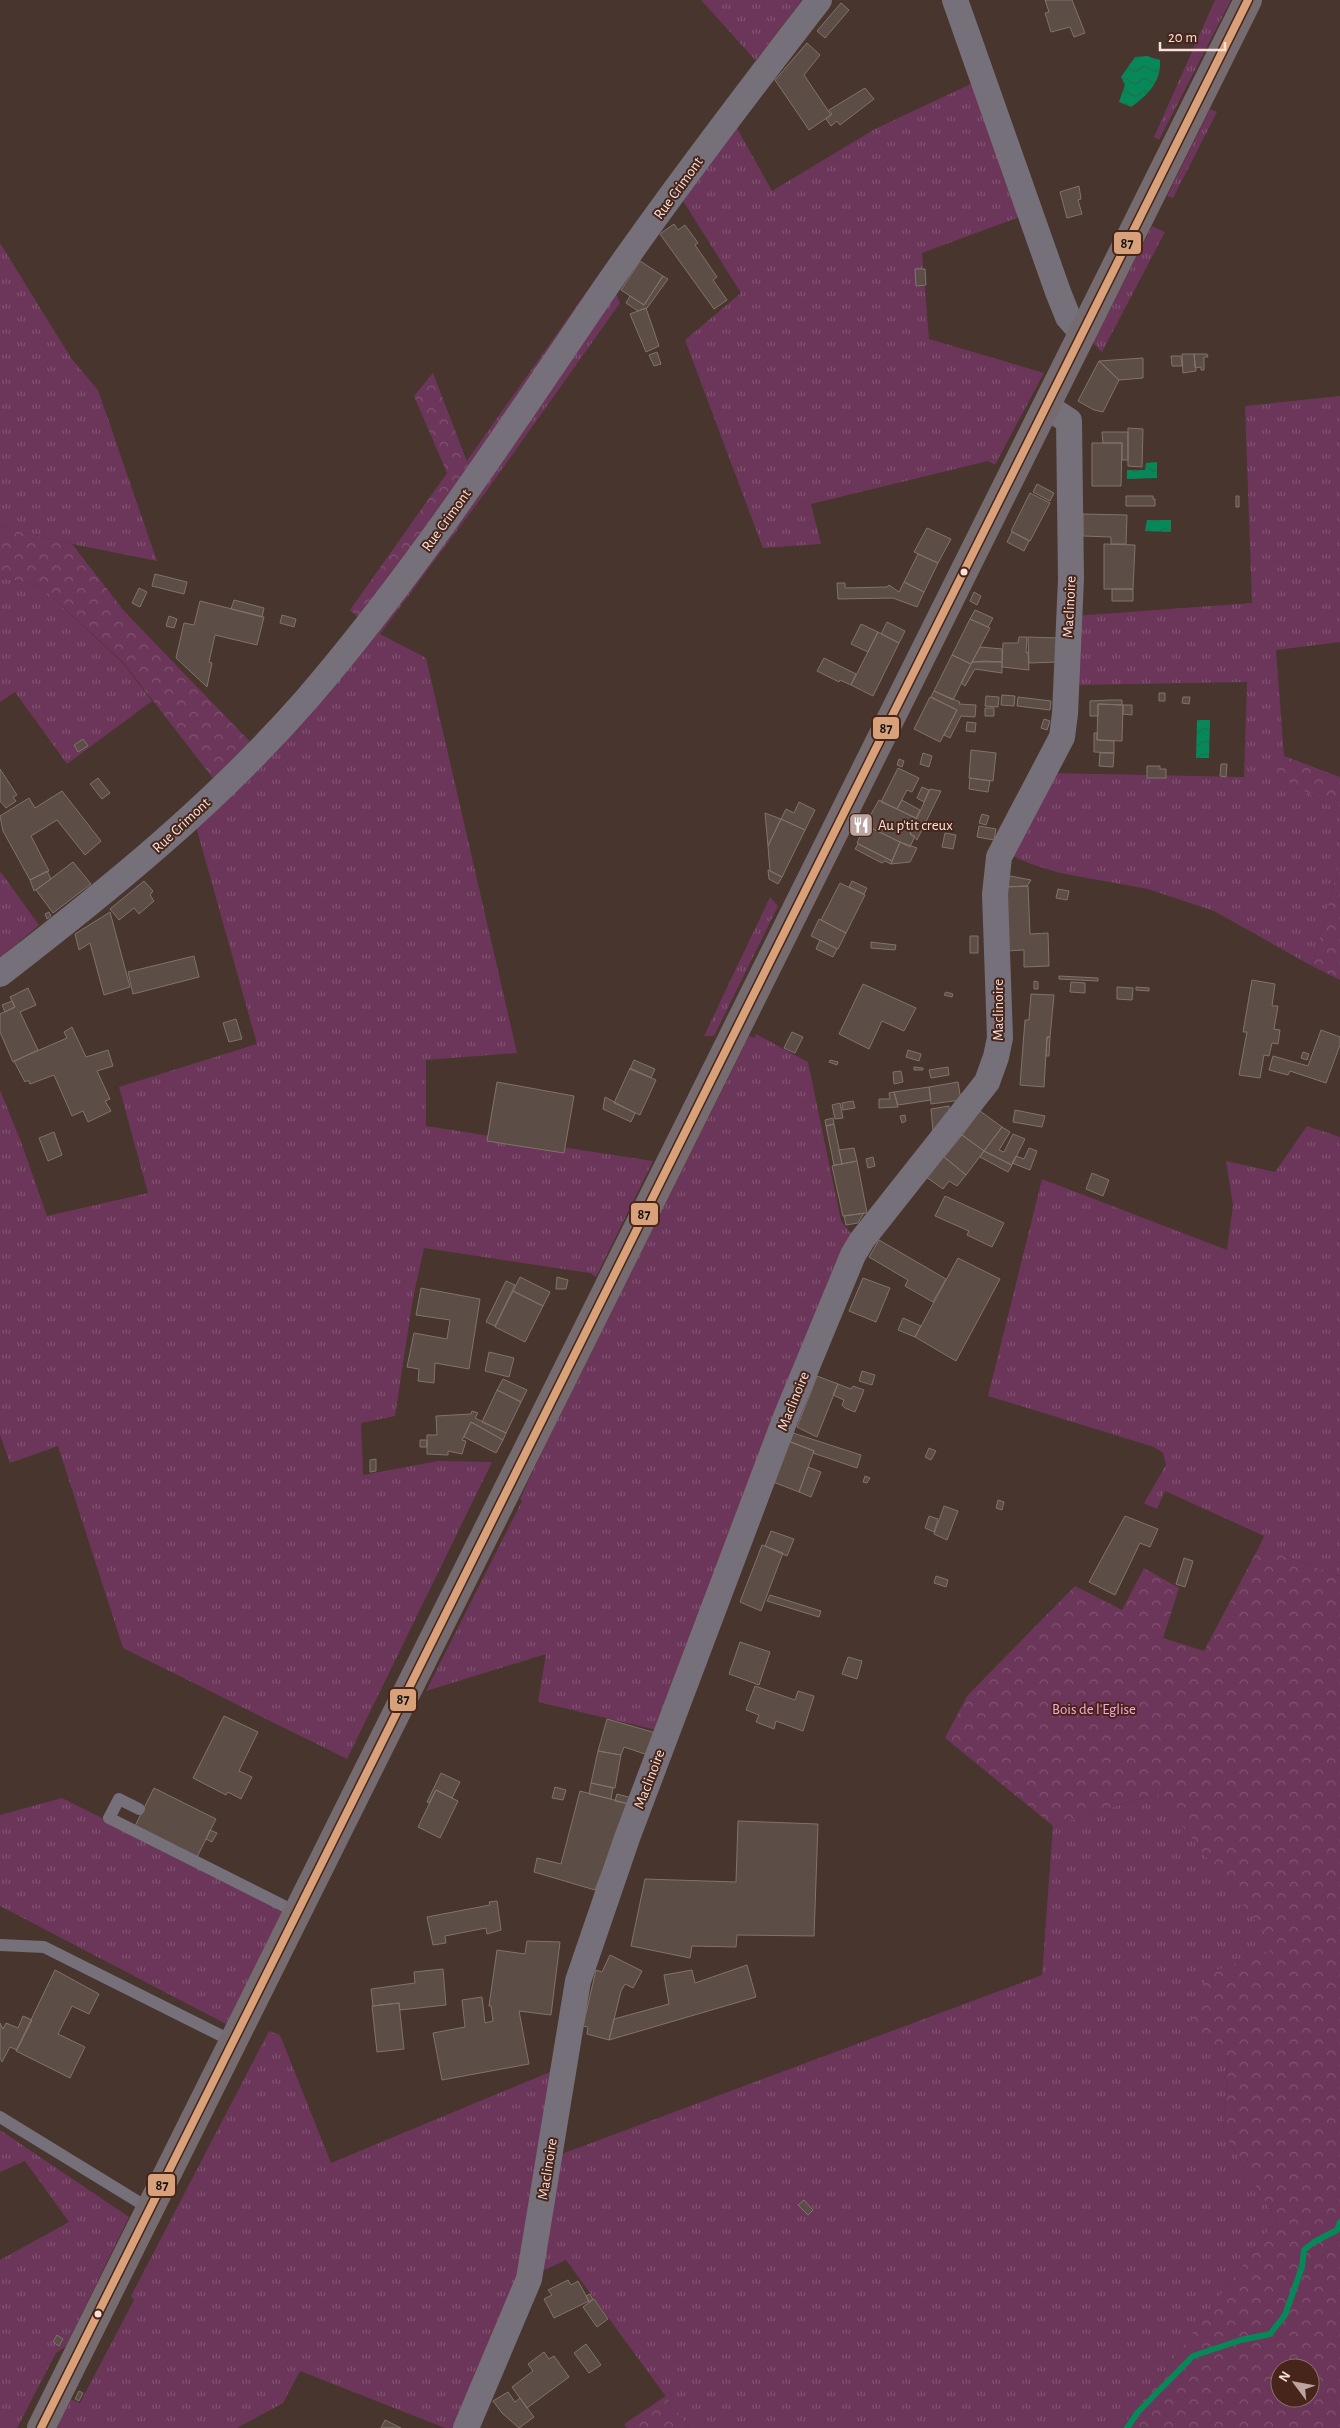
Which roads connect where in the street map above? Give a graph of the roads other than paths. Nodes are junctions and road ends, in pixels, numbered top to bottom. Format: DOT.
graph roads {
  1 [pos="819,0"];
  2 [pos="954,0"];
  3 [pos="1248,0"];
  4 [pos="1082,333"];
  5 [pos="1046,406"];
  6 [pos="0,974"];
  7 [pos="140,1809"];
  8 [pos="298,1913"];
  9 [pos="0,1945"];
  10 [pos="234,2042"];
  11 [pos="0,2117"];
  12 [pos="150,2210"];
  13 [pos="41,2428"];
  14 [pos="466,2428"];
  1 -- 6 [label="street, Rue Crimont"];
  2 -- 4 [label="street"];
  3 -- 4 [label="main road"];
  4 -- 5 [label="main road"];
  5 -- 8 [label="main road"];
  5 -- 14 [label="street, Maclinoire"];
  7 -- 8 [label="lane"];
  8 -- 10 [label="main road"];
  9 -- 10 [label="lane"];
  10 -- 12 [label="main road"];
  11 -- 12 [label="lane"];
  12 -- 13 [label="main road"];
}
